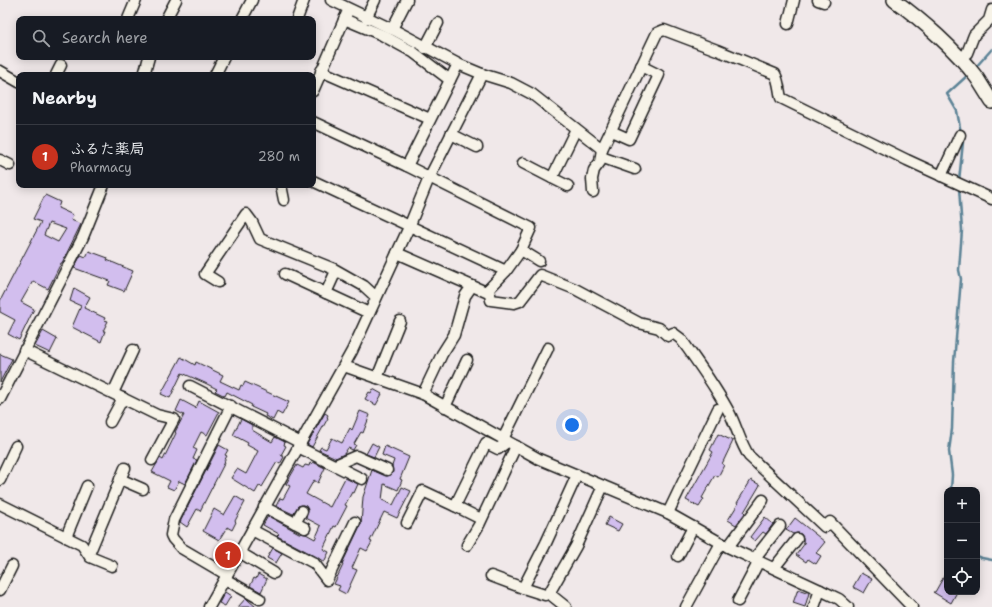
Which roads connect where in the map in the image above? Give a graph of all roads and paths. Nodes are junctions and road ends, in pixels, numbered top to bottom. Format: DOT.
graph roads {
  1 [pos="136,0"];
  2 [pos="176,0"];
  3 [pos="252,0"];
  4 [pos="304,0"];
  5 [pos="331,0"];
  6 [pos="375,0"];
  7 [pos="407,0"];
  8 [pos="794,0"];
  9 [pos="894,0"];
  10 [pos="348,9"];
  11 [pos="992,10"];
  12 [pos="129,16"];
  13 [pos="168,16"];
  14 [pos="244,16"];
  15 [pos="298,16"];
  16 [pos="366,18"];
  17 [pos="344,19"];
  18 [pos="438,23"];
  19 [pos="788,24"];
  20 [pos="392,29"];
  21 [pos="426,48"];
  22 [pos="148,60"];
  23 [pos="222,60"];
  24 [pos="962,60"];
  25 [pos="458,64"];
  26 [pos="61,65"];
  27 [pos="641,66"];
  28 [pos="0,71"];
  29 [pos="321,71"];
  30 [pos="58,72"];
  31 [pos="145,72"];
  32 [pos="216,72"];
  33 [pos="482,74"];
  34 [pos="16,80"];
  35 [pos="450,80"];
  36 [pos="316,84"];
  37 [pos="992,102"];
  38 [pos="430,119"];
  39 [pos="316,123"];
  40 [pos="576,129"];
  41 [pos="611,130"];
  42 [pos="451,134"];
  43 [pos="960,135"];
  44 [pos="476,147"];
  45 [pos="601,153"];
  46 [pos="0,160"];
  47 [pos="523,163"];
  48 [pos="10,165"];
  49 [pos="407,166"];
  50 [pos="635,169"];
  51 [pos="941,176"];
  52 [pos="429,178"];
  53 [pos="552,178"];
  54 [pos="316,182"];
  55 [pos="568,186"];
  56 [pos="103,188"];
  57 [pos="282,188"];
  58 [pos="593,192"];
  59 [pos="992,199"];
  60 [pos="284,200"];
  61 [pos="409,227"];
  62 [pos="521,250"];
  63 [pos="397,253"];
  64 [pos="539,261"];
  65 [pos="336,271"];
  66 [pos="506,271"];
  67 [pos="285,274"];
  68 [pos="218,282"];
  69 [pos="472,286"];
  70 [pos="489,289"];
  71 [pos="326,293"];
  72 [pos="376,297"];
  73 [pos="369,313"];
  74 [pos="400,321"];
  75 [pos="548,348"];
  76 [pos="24,350"];
  77 [pos="133,350"];
  78 [pos="467,360"];
  79 [pos="344,366"];
  80 [pos="377,378"];
  81 [pos="190,386"];
  82 [pos="113,393"];
  83 [pos="423,394"];
  84 [pos="0,398"];
  85 [pos="123,398"];
  86 [pos="231,406"];
  87 [pos="445,407"];
  88 [pos="718,409"];
  89 [pos="110,422"];
  90 [pos="509,443"];
  91 [pos="299,445"];
  92 [pos="16,446"];
  93 [pos="152,460"];
  94 [pos="335,465"];
  95 [pos="125,468"];
  96 [pos="387,470"];
  97 [pos="577,475"];
  98 [pos="120,479"];
  99 [pos="362,479"];
  100 [pos="0,480"];
  101 [pos="87,486"];
  102 [pos="603,486"];
  103 [pos="143,489"];
  104 [pos="763,500"];
  105 [pos="0,504"];
  106 [pos="456,506"];
  107 [pos="264,508"];
  108 [pos="302,511"];
  109 [pos="668,513"];
  110 [pos="481,518"];
  111 [pos="355,522"];
  112 [pos="295,523"];
  113 [pos="407,523"];
  114 [pos="780,526"];
  115 [pos="692,527"];
  116 [pos="305,528"];
  117 [pos="252,530"];
  118 [pos="66,537"];
  119 [pos="797,539"];
  120 [pos="467,545"];
  121 [pos="724,545"];
  122 [pos="239,552"];
  123 [pos="89,554"];
  124 [pos="678,556"];
  125 [pos="756,560"];
  126 [pos="12,566"];
  127 [pos="112,566"];
  128 [pos="774,568"];
  129 [pos="274,573"];
  130 [pos="491,576"];
  131 [pos="226,577"];
  132 [pos="523,588"];
  133 [pos="0,590"];
  134 [pos="820,590"];
  135 [pos="545,594"];
  136 [pos="260,599"];
  137 [pos="738,601"];
  138 [pos="209,607"];
  139 [pos="566,607"];
  140 [pos="686,607"];
  141 [pos="814,607"];
  142 [pos="848,607"];
  143 [pos="912,607"];
  1 -- 12 [label="street"];
  2 -- 13 [label="street"];
  3 -- 14 [label="street"];
  4 -- 15 [label="street"];
  5 -- 10 [label="street"];
  6 -- 16 [label="street"];
  7 -- 20 [label="street"];
  8 -- 19 [label="street"];
  9 -- 24 [label="street"];
  10 -- 16 [label="street"];
  10 -- 17 [label="street"];
  11 -- 24 [label="street"];
  16 -- 20 [label="street"];
  17 -- 29 [label="street"];
  17 -- 35 [label="street"];
  18 -- 21 [label="street"];
  20 -- 21 [label="street"];
  21 -- 25 [label="street"];
  22 -- 31 [label="street"];
  23 -- 32 [label="street"];
  24 -- 37 [label="street"];
  25 -- 33 [label="street"];
  25 -- 35 [label="street"];
  26 -- 30 [label="street"];
  27 -- 41 [label="street"];
  27 -- 41 [label="street"];
  27 -- 51 [label="street"];
  28 -- 34 [label="street"];
  29 -- 36 [label="street"];
  29 -- 38 [label="street"];
  33 -- 40 [label="street"];
  33 -- 42 [label="street"];
  35 -- 38 [label="street"];
  38 -- 49 [label="street"];
  39 -- 49 [label="street"];
  40 -- 45 [label="street"];
  40 -- 53 [label="street"];
  41 -- 45 [label="street"];
  42 -- 44 [label="street"];
  42 -- 52 [label="street"];
  43 -- 51 [label="street"];
  45 -- 50 [label="street"];
  45 -- 58 [label="street"];
  46 -- 48 [label="street"];
  47 -- 53 [label="street"];
  49 -- 52 [label="street"];
  51 -- 59 [label="street"];
  52 -- 61 [label="street"];
  52 -- 62 [label="street"];
  53 -- 55 [label="street"];
  54 -- 61 [label="street"];
  56 -- 76 [label="street"];
  57 -- 60 [label="street"];
  61 -- 63 [label="street"];
  61 -- 66 [label="street"];
  62 -- 64 [label="street"];
  62 -- 66 [label="street"];
  63 -- 69 [label="street"];
  63 -- 72 [label="street"];
  65 -- 68 [label="street"];
  65 -- 71 [label="street"];
  65 -- 72 [label="street"];
  66 -- 70 [label="street"];
  67 -- 71 [label="street"];
  69 -- 70 [label="street"];
  69 -- 83 [label="street"];
  70 -- 143 [label="street"];
  71 -- 73 [label="street"];
  72 -- 73 [label="street"];
  73 -- 79 [label="street"];
  74 -- 80 [label="street"];
  75 -- 90 [label="street"];
  76 -- 82 [label="street"];
  76 -- 84 [label="street"];
  77 -- 82 [label="street"];
  78 -- 87 [label="street"];
  79 -- 80 [label="street"];
  79 -- 91 [label="street"];
  80 -- 83 [label="street"];
  81 -- 86 [label="street"];
  82 -- 85 [label="street"];
  83 -- 87 [label="street"];
  85 -- 89 [label="street"];
  85 -- 93 [label="street"];
  86 -- 91 [label="street"];
  86 -- 131 [label="street"];
  87 -- 90 [label="street"];
  88 -- 109 [label="street"];
  90 -- 97 [label="street"];
  90 -- 106 [label="street"];
  90 -- 110 [label="street"];
  91 -- 94 [label="street"];
  91 -- 107 [label="street"];
  92 -- 100 [label="street"];
  94 -- 96 [label="street"];
  94 -- 99 [label="street"];
  95 -- 98 [label="street"];
  97 -- 102 [label="street"];
  97 -- 132 [label="street"];
  98 -- 103 [label="street"];
  98 -- 123 [label="street"];
  101 -- 118 [label="street"];
  102 -- 109 [label="street"];
  102 -- 139 [label="street"];
  104 -- 121 [label="street"];
  105 -- 118 [label="street"];
  106 -- 110 [label="street"];
  106 -- 113 [label="street"];
  107 -- 112 [label="street"];
  107 -- 117 [label="street"];
  108 -- 112 [label="street"];
  109 -- 115 [label="street"];
  110 -- 120 [label="street"];
  111 -- 117 [label="street"];
  112 -- 116 [label="street"];
  114 -- 125 [label="street"];
  115 -- 121 [label="street"];
  115 -- 124 [label="street"];
  117 -- 122 [label="street"];
  118 -- 123 [label="street"];
  119 -- 128 [label="street"];
  121 -- 125 [label="street"];
  121 -- 140 [label="street"];
  122 -- 129 [label="street"];
  122 -- 131 [label="street"];
  123 -- 127 [label="street"];
  125 -- 128 [label="street"];
  125 -- 137 [label="street"];
  126 -- 133 [label="street"];
  128 -- 134 [label="street"];
  130 -- 132 [label="street"];
  131 -- 136 [label="street"];
  131 -- 138 [label="street"];
  132 -- 135 [label="street"];
  134 -- 141 [label="street"];
  134 -- 142 [label="street"];
}
